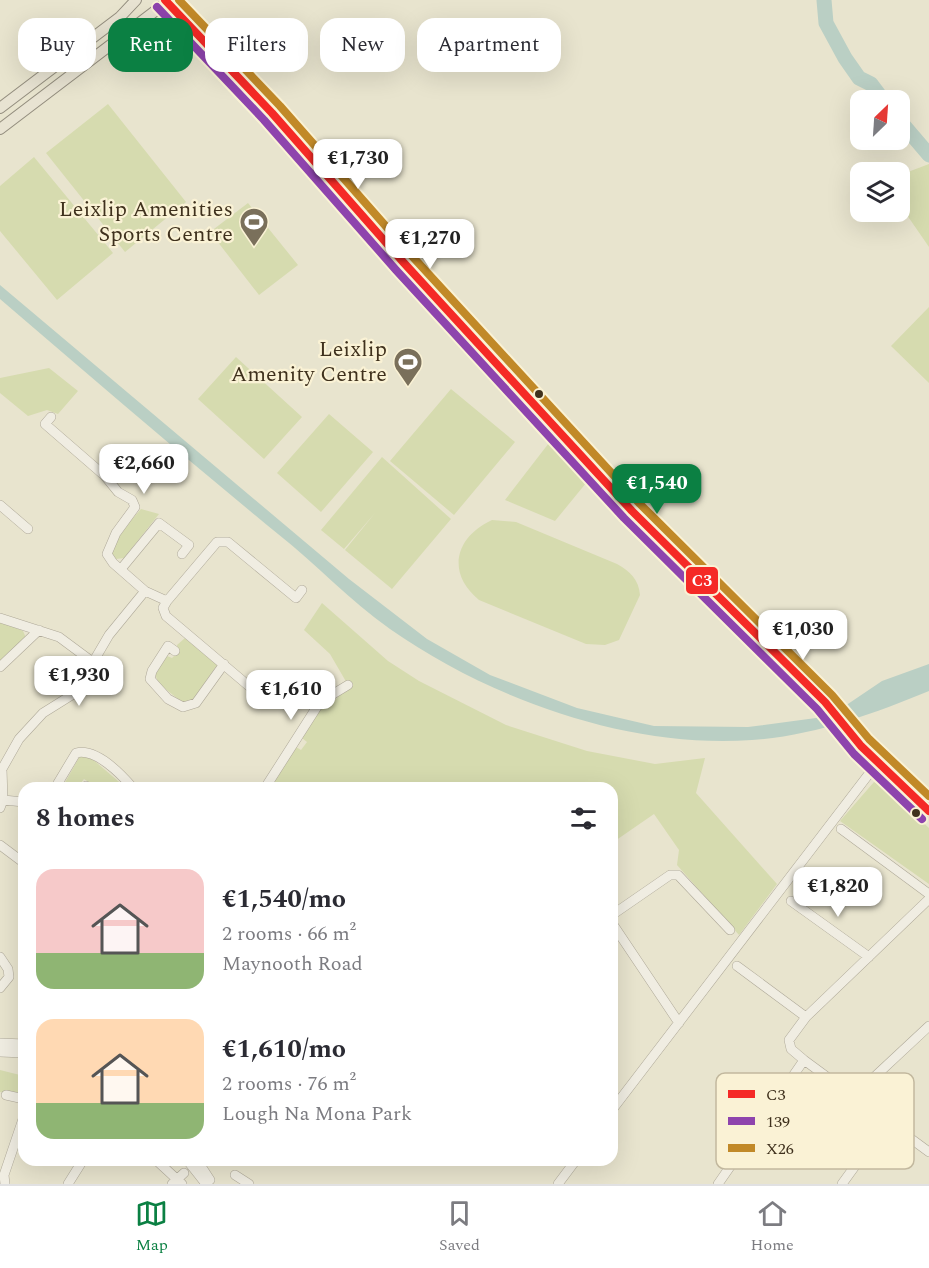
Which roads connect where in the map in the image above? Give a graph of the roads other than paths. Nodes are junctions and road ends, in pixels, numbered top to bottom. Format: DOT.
graph roads {
  1 [pos="135,0"];
  2 [pos="166,1"];
  3 [pos="0,108"];
  4 [pos="0,129"];
  5 [pos="51,417"];
  6 [pos="0,505"];
  7 [pos="28,529"];
  8 [pos="182,554"];
  9 [pos="121,569"];
  10 [pos="302,590"];
  11 [pos="145,591"];
  12 [pos="166,601"];
  13 [pos="0,618"];
  14 [pos="39,630"];
  15 [pos="174,651"];
  16 [pos="94,663"];
  17 [pos="224,664"];
  18 [pos="0,667"];
  19 [pos="348,685"];
  20 [pos="250,687"];
  21 [pos="878,762"];
  22 [pos="59,782"];
  23 [pos="127,782"];
  24 [pos="269,782"];
  25 [pos="18,803"];
  26 [pos="2,804"];
  27 [pos="929,811"];
  28 [pos="841,830"];
  29 [pos="0,846"];
  30 [pos="18,859"];
  31 [pos="929,894"];
  32 [pos="929,899"];
  33 [pos="791,901"];
  34 [pos="618,911"];
  35 [pos="730,930"];
  36 [pos="618,932"];
  37 [pos="0,957"];
  38 [pos="869,957"];
  39 [pos="737,966"];
  40 [pos="0,988"];
  41 [pos="806,1017"];
  42 [pos="679,1023"];
  43 [pos="929,1026"];
  44 [pos="0,1043"];
  45 [pos="18,1044"];
  46 [pos="0,1052"];
  47 [pos="18,1053"];
  48 [pos="804,1060"];
  49 [pos="795,1073"];
  50 [pos="823,1073"];
  51 [pos="879,1073"];
  52 [pos="14,1086"];
  53 [pos="18,1098"];
  54 [pos="618,1102"];
  55 [pos="18,1135"];
  56 [pos="914,1138"];
  57 [pos="927,1146"];
  58 [pos="79,1166"];
  59 [pos="163,1166"];
  60 [pos="192,1166"];
  61 [pos="201,1166"];
  62 [pos="572,1166"];
  63 [pos="728,1169"];
  64 [pos="853,1169"];
  65 [pos="235,1175"];
  66 [pos="179,1180"];
  67 [pos="3,1184"];
  68 [pos="68,1184"];
  69 [pos="206,1184"];
  70 [pos="212,1184"];
  71 [pos="249,1184"];
  72 [pos="558,1184"];
  73 [pos="718,1184"];
  74 [pos="842,1184"];
  1 -- 3 [label="main road"];
  2 -- 4 [label="main road"];
  2 -- 21 [label="main road"];
  5 -- 9 [label="street"];
  6 -- 7 [label="street"];
  8 -- 9 [label="street"];
  9 -- 11 [label="street"];
  10 -- 12 [label="street"];
  11 -- 12 [label="street"];
  11 -- 16 [label="street"];
  12 -- 17 [label="street"];
  13 -- 14 [label="street"];
  14 -- 16 [label="street"];
  14 -- 18 [label="street"];
  15 -- 17 [label="street"];
  16 -- 26 [label="street"];
  17 -- 20 [label="street"];
  19 -- 24 [label="street"];
  21 -- 27 [label="main road"];
  21 -- 42 [label="street"];
  22 -- 23 [label="street"];
  25 -- 26 [label="street"];
  28 -- 31 [label="street"];
  29 -- 30 [label="street"];
  32 -- 38 [label="street"];
  33 -- 38 [label="street"];
  34 -- 35 [label="street"];
  36 -- 42 [label="street"];
  37 -- 40 [label="street"];
  38 -- 41 [label="street"];
  39 -- 41 [label="street"];
  41 -- 48 [label="street"];
  42 -- 54 [label="street"];
  43 -- 51 [label="street"];
  44 -- 45 [label="street"];
  46 -- 47 [label="street"];
  48 -- 49 [label="street"];
  48 -- 50 [label="street"];
  52 -- 53 [label="street"];
  55 -- 67 [label="street"];
  56 -- 57 [label="street"];
  58 -- 68 [label="street"];
  59 -- 66 [label="street"];
  60 -- 69 [label="street"];
  61 -- 70 [label="street"];
  62 -- 72 [label="street"];
  63 -- 73 [label="street"];
  64 -- 74 [label="street"];
  65 -- 71 [label="street"];
}
